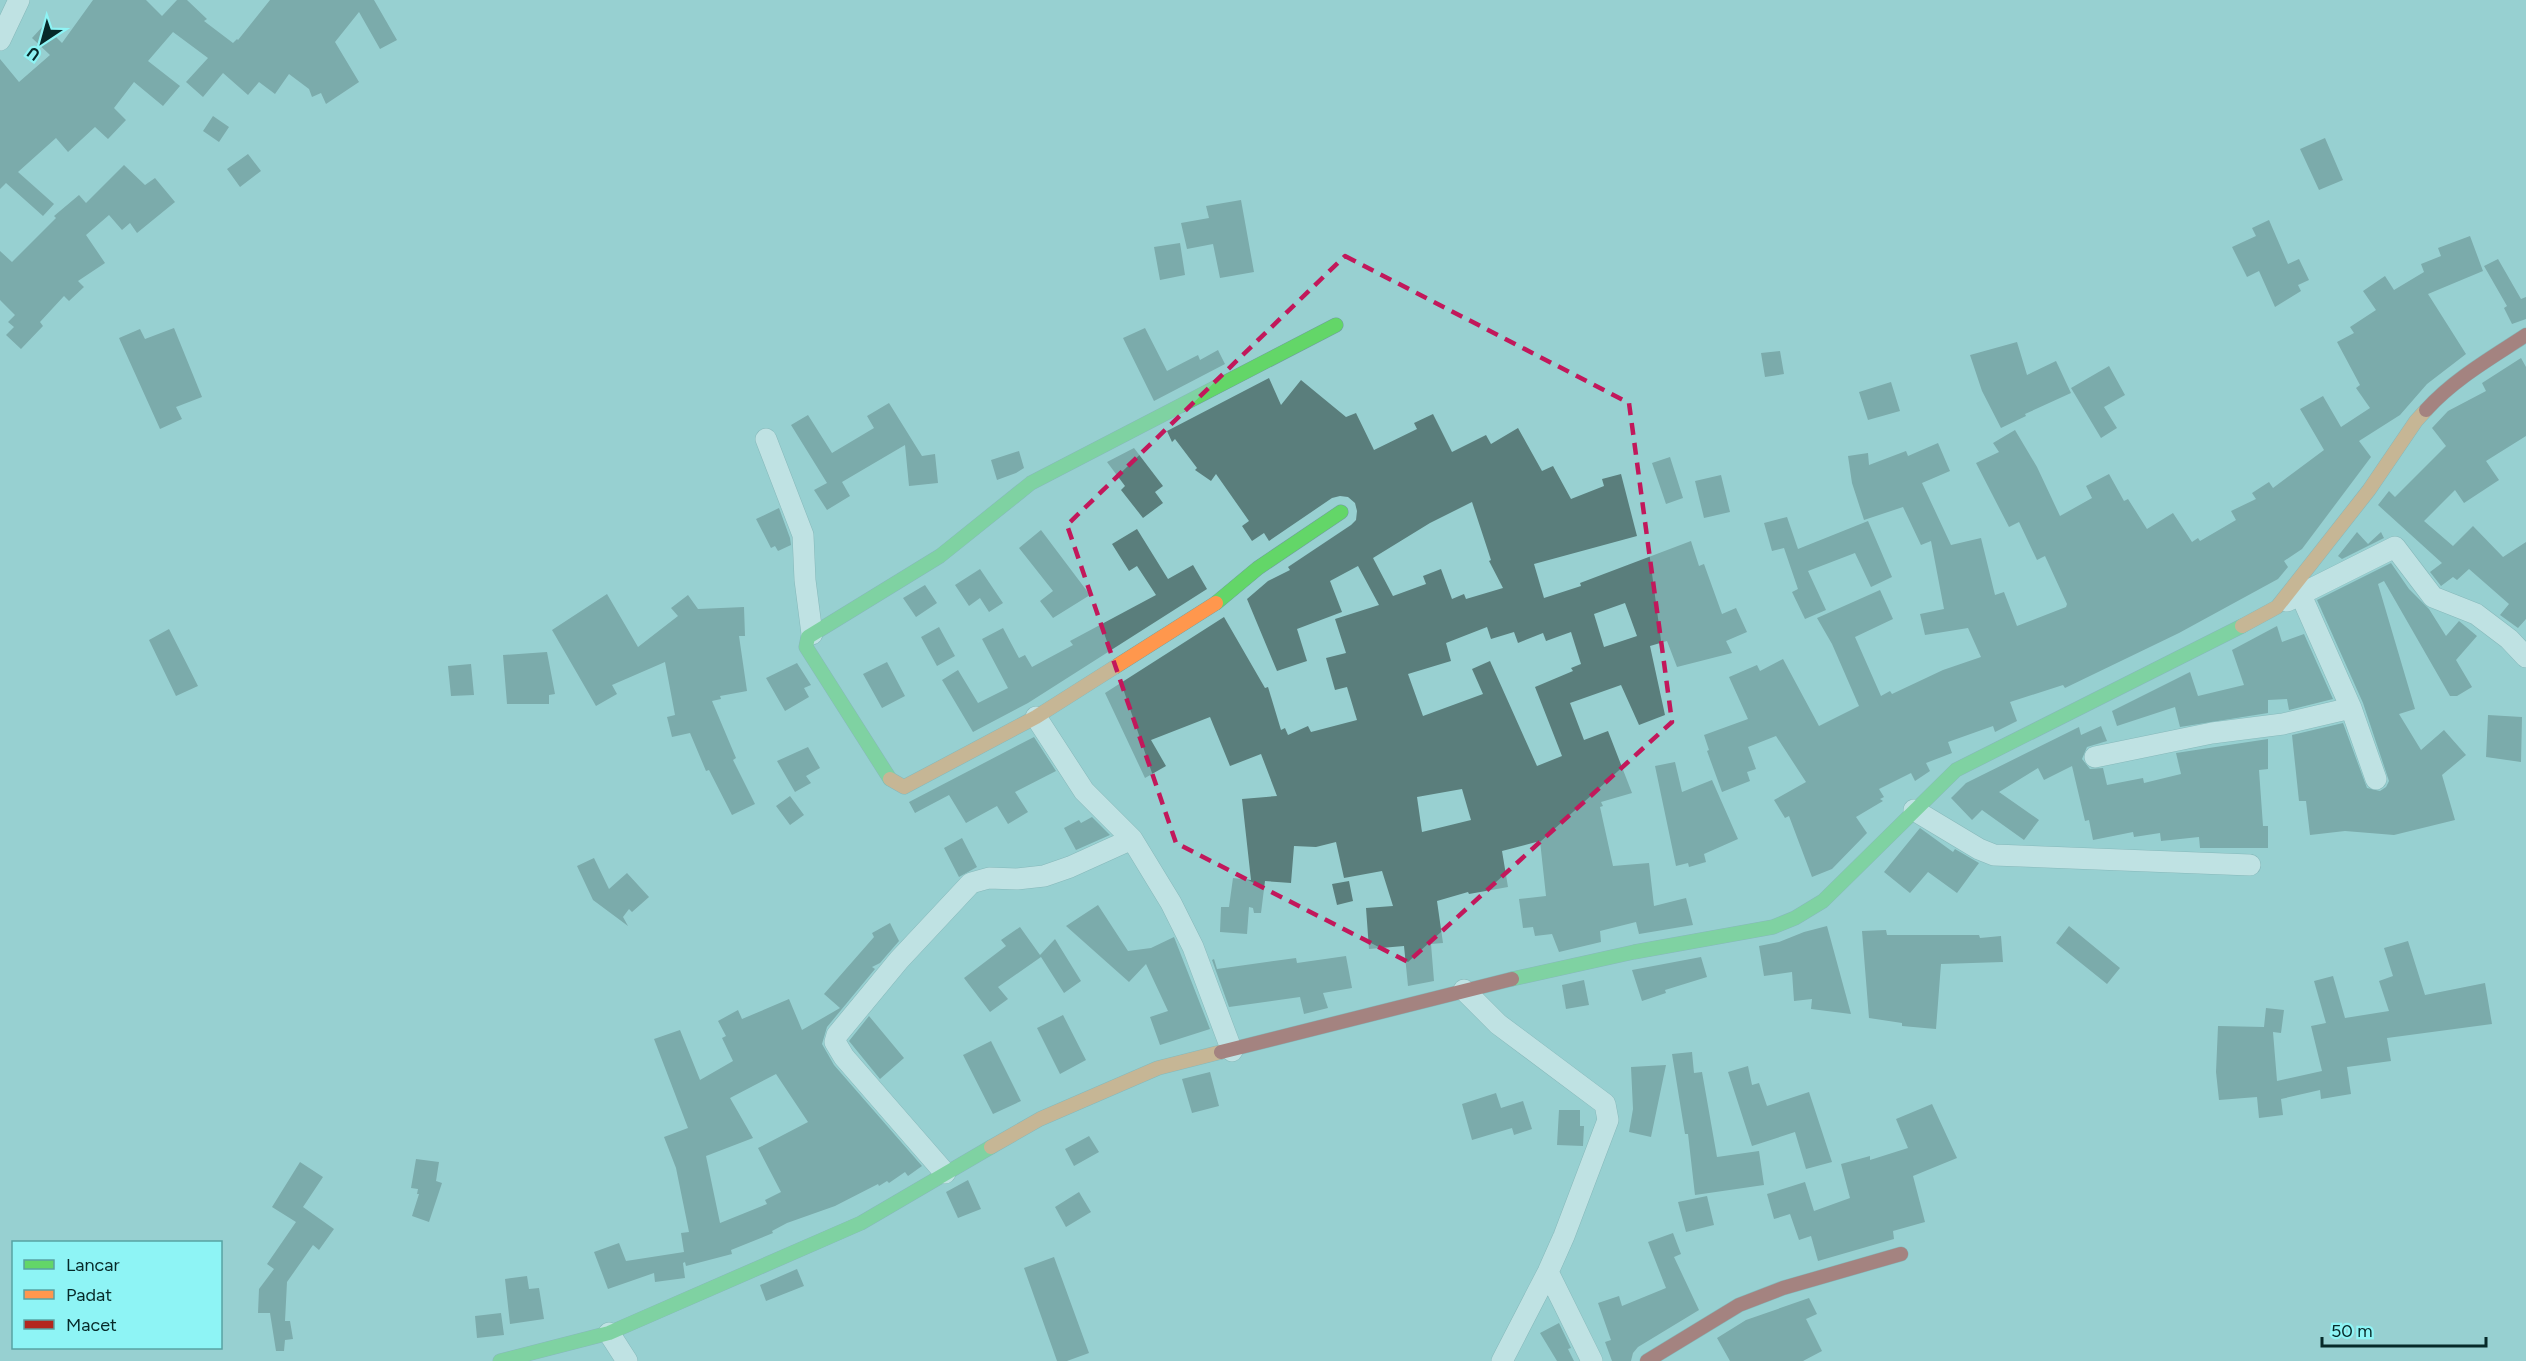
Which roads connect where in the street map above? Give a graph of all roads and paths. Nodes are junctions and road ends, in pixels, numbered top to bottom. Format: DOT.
graph roads {
  1 [pos="19,0"];
  2 [pos="0,40"];
  3 [pos="1336,325"];
  4 [pos="2526,335"];
  5 [pos="766,440"];
  6 [pos="1341,512"];
  7 [pos="2300,593"];
  8 [pos="2277,607"];
  9 [pos="812,634"];
  10 [pos="2526,657"];
  11 [pos="2351,708"];
  12 [pos="1036,717"];
  13 [pos="2095,757"];
  14 [pos="2376,778"];
  15 [pos="1914,810"];
  16 [pos="1132,839"];
  17 [pos="2250,865"];
  18 [pos="1464,990"];
  19 [pos="1232,1051"];
  20 [pos="945,1173"];
  21 [pos="1901,1254"];
  22 [pos="1548,1272"];
  23 [pos="609,1333"];
  24 [pos="501,1361"];
  25 [pos="627,1361"];
  26 [pos="1502,1361"];
  27 [pos="1592,1361"];
  28 [pos="1647,1361"];
  1 -- 2 [label="street"];
  3 -- 9 [label="street"];
  4 -- 8 [label="street"];
  5 -- 9 [label="street"];
  6 -- 12 [label="street"];
  7 -- 8 [label="street"];
  7 -- 10 [label="street"];
  7 -- 11 [label="street"];
  8 -- 15 [label="street"];
  9 -- 12 [label="street"];
  11 -- 13 [label="street"];
  11 -- 14 [label="street"];
  12 -- 16 [label="street"];
  15 -- 17 [label="street"];
  15 -- 18 [label="street"];
  16 -- 19 [label="street"];
  16 -- 20 [label="street"];
  18 -- 19 [label="street"];
  18 -- 22 [label="street"];
  19 -- 20 [label="street"];
  20 -- 23 [label="street"];
  21 -- 28 [label="street"];
  22 -- 26 [label="street"];
  22 -- 27 [label="street"];
  23 -- 24 [label="street"];
  23 -- 25 [label="street"];
}
